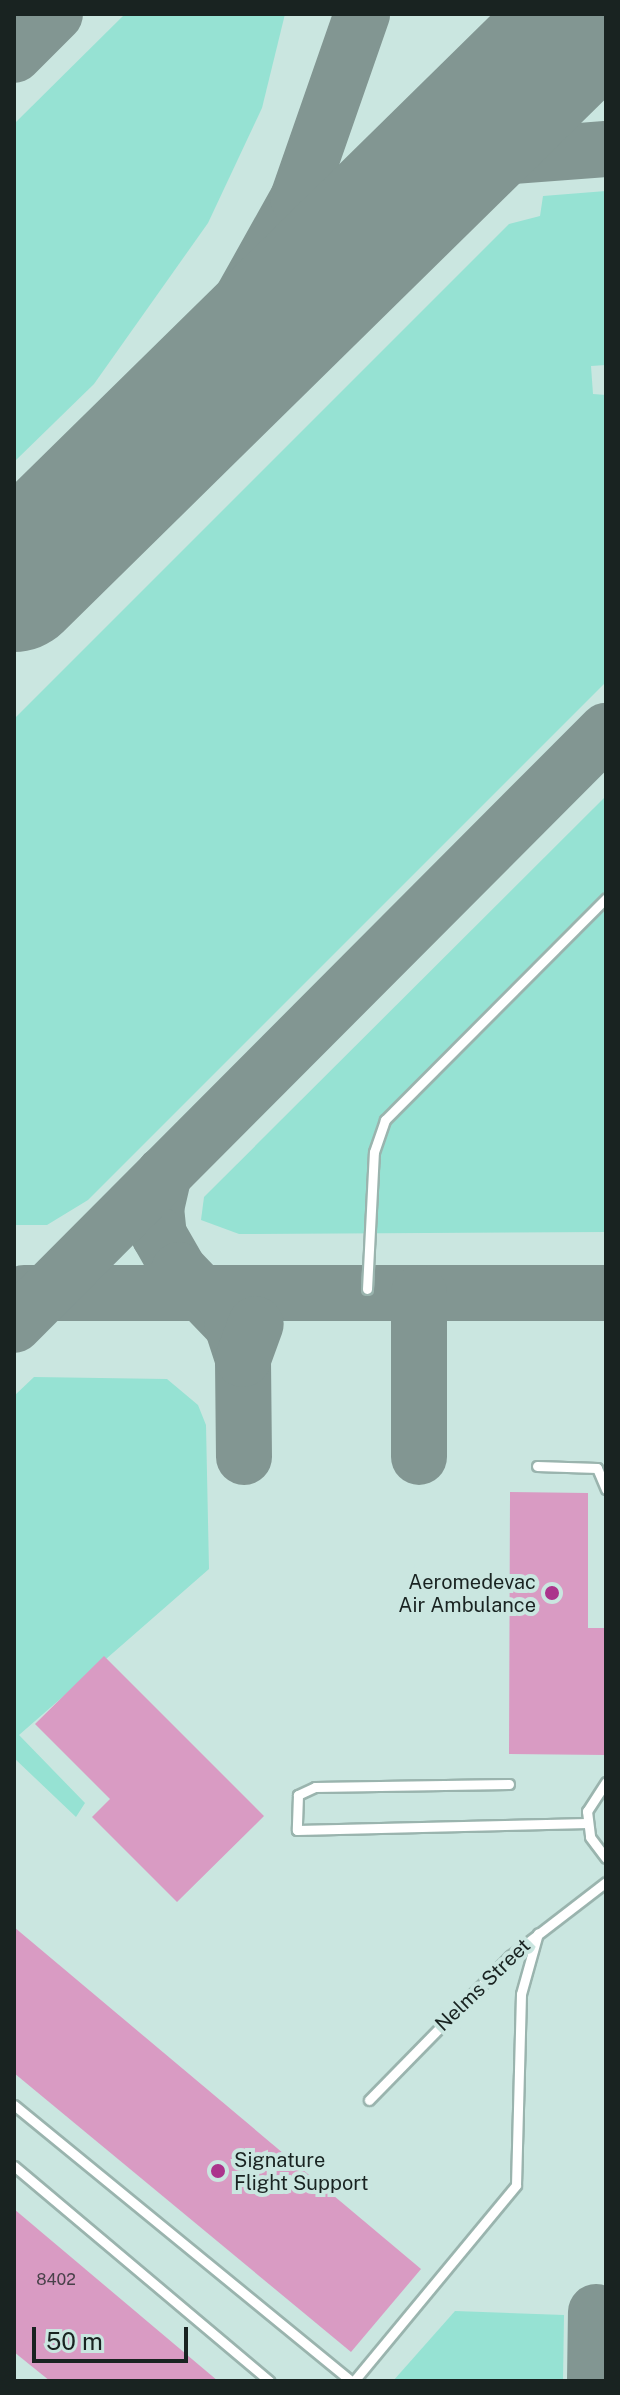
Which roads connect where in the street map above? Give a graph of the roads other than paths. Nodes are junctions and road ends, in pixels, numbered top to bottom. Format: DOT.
graph roads {
  1 [pos="606,898"];
  2 [pos="367,1289"];
  3 [pos="537,1466"];
  4 [pos="606,1489"];
  5 [pos="606,1782"];
  6 [pos="509,1784"];
  7 [pos="588,1823"];
  8 [pos="606,1858"];
  9 [pos="606,1882"];
  10 [pos="538,1933"];
  11 [pos="369,2100"];
  12 [pos="14,2105"];
  13 [pos="14,2166"];
  14 [pos="269,2381"];
  15 [pos="353,2381"];
  1 -- 2 [label="lane"];
  3 -- 4 [label="lane"];
  5 -- 7 [label="lane"];
  6 -- 7 [label="lane"];
  7 -- 8 [label="lane"];
  9 -- 10 [label="lane, Nelms Street"];
  10 -- 11 [label="lane, Nelms Street"];
  10 -- 15 [label="lane"];
  12 -- 15 [label="lane"];
  13 -- 14 [label="lane"];
}
